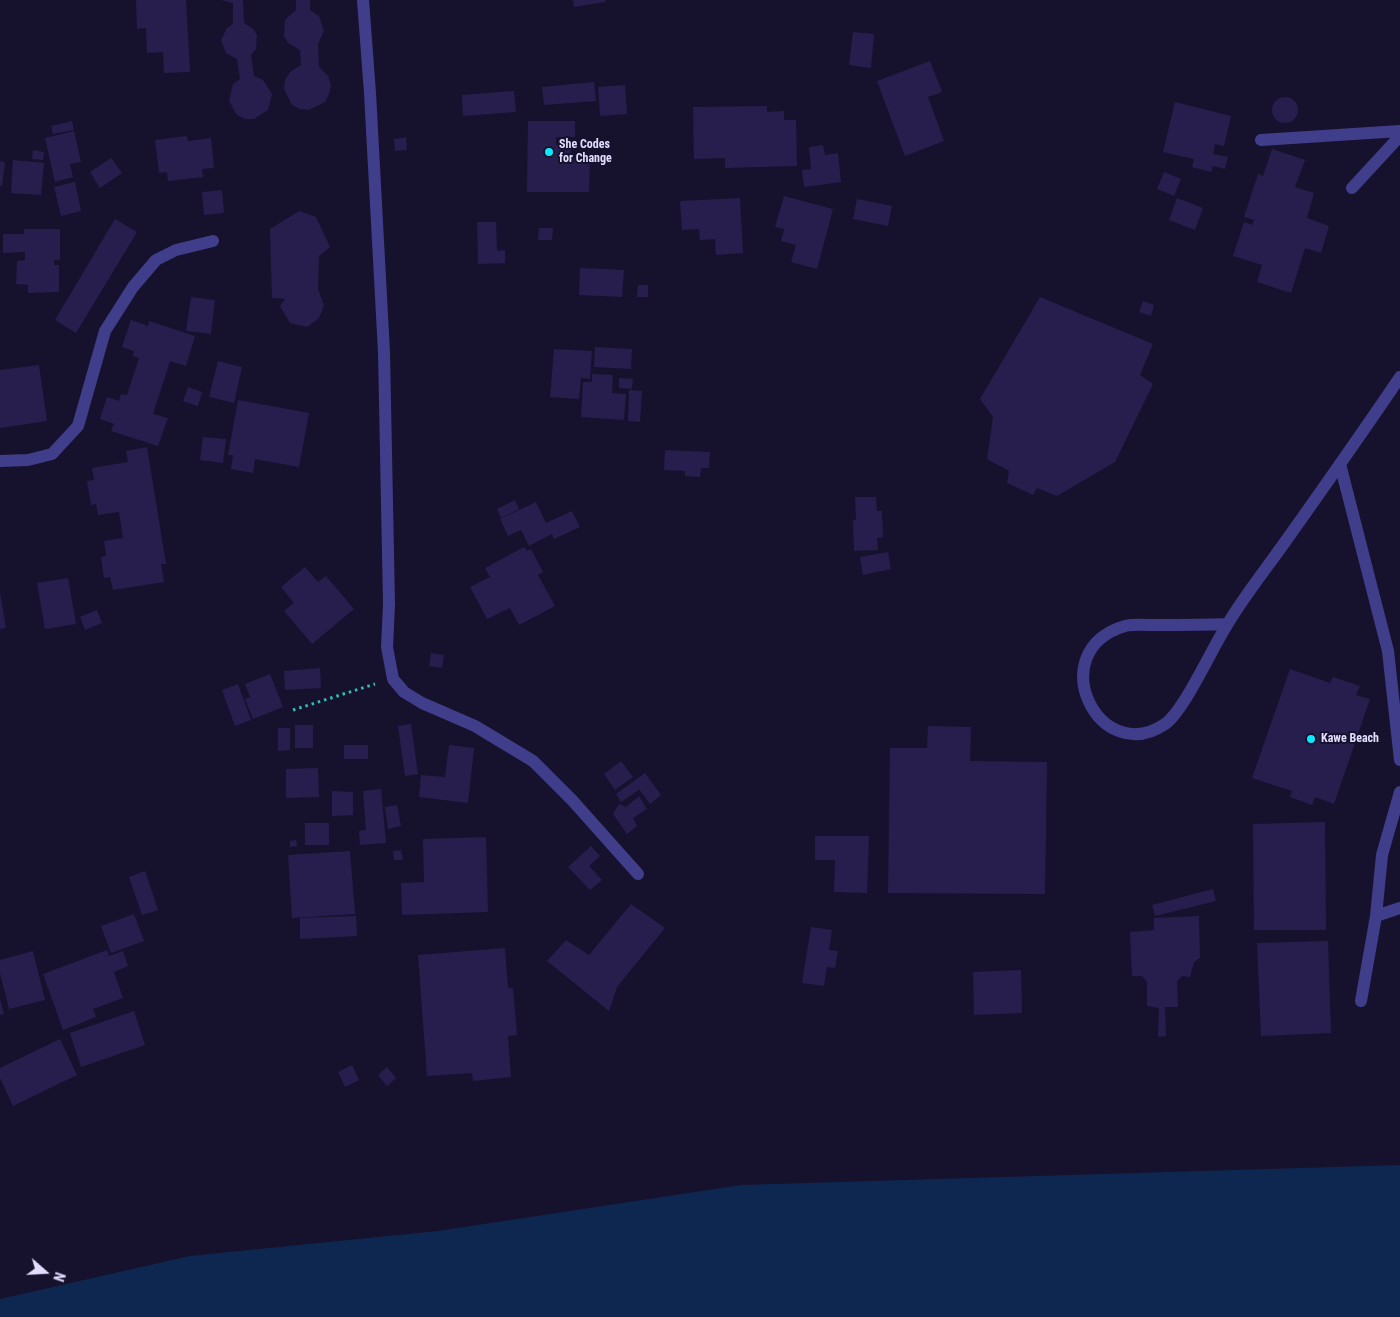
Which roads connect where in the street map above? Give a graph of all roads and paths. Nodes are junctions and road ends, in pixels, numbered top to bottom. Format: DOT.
graph roads {
  1 [pos="363,0"];
  2 [pos="1400,131"];
  3 [pos="1400,136"];
  4 [pos="1261,140"];
  5 [pos="1352,188"];
  6 [pos="212,241"];
  7 [pos="1400,378"];
  8 [pos="0,461"];
  9 [pos="1340,464"];
  10 [pos="1227,624"];
  11 [pos="393,679"];
  12 [pos="293,710"];
  13 [pos="1400,760"];
  14 [pos="1400,792"];
  15 [pos="638,874"];
  16 [pos="1400,908"];
  17 [pos="1376,916"];
  18 [pos="1361,1001"];
  1 -- 11 [label="street"];
  2 -- 4 [label="street"];
  3 -- 5 [label="street"];
  6 -- 8 [label="street"];
  7 -- 9 [label="street"];
  9 -- 10 [label="street"];
  9 -- 13 [label="street"];
  10 -- 10 [label="street"];
  11 -- 12 [label="path"];
  11 -- 15 [label="street"];
  14 -- 17 [label="street"];
  16 -- 17 [label="street"];
  17 -- 18 [label="street"];
}
